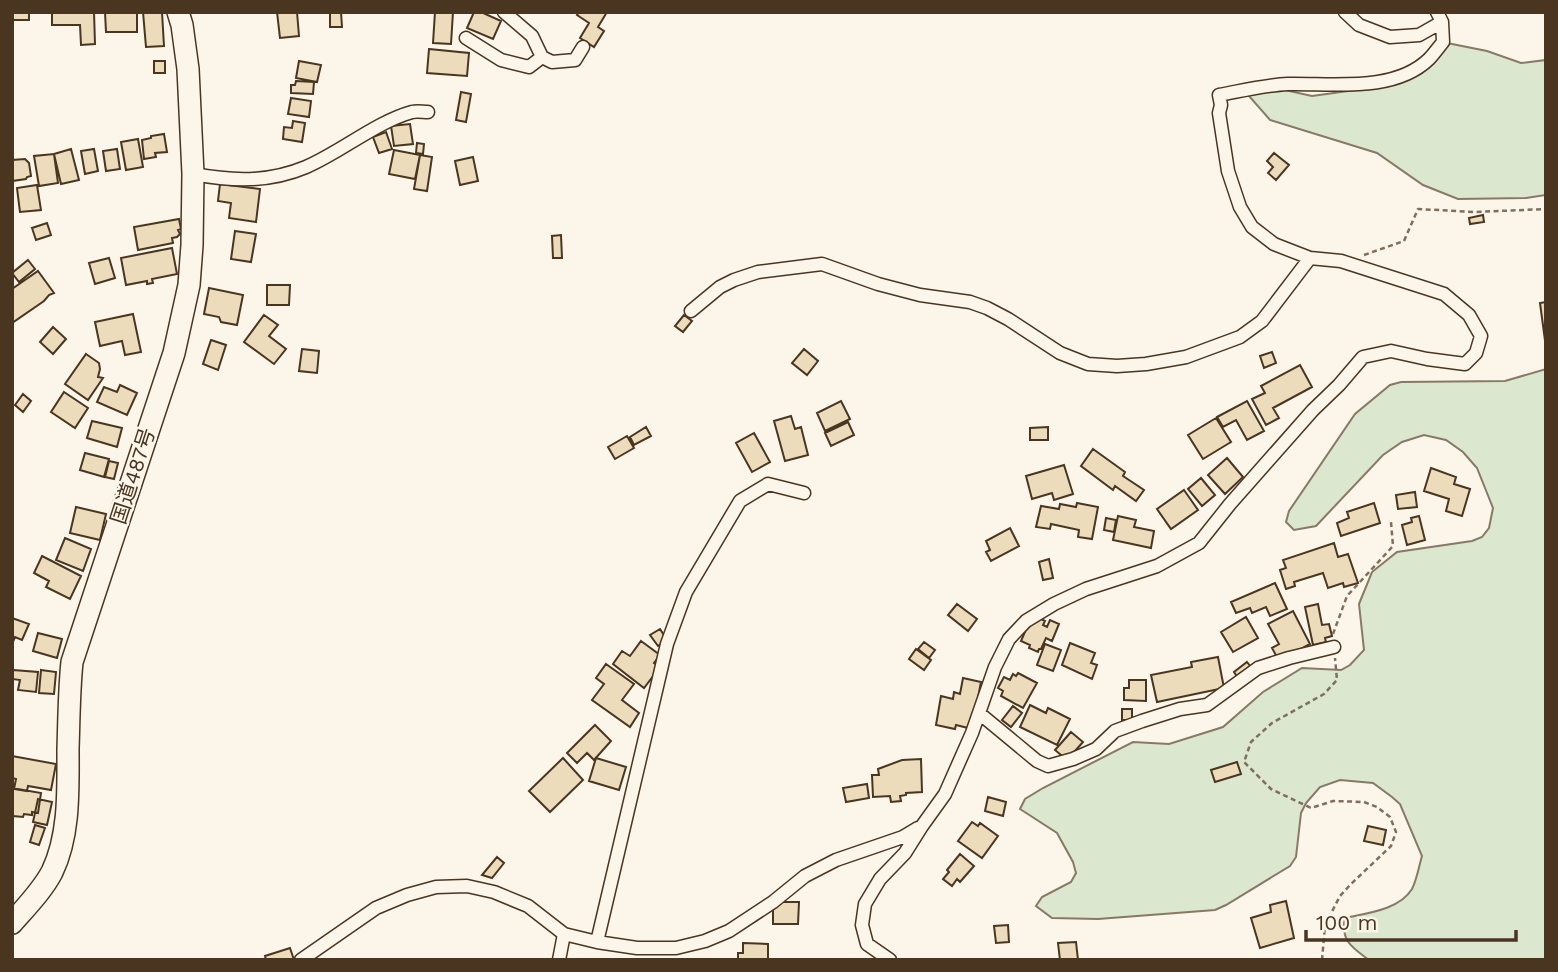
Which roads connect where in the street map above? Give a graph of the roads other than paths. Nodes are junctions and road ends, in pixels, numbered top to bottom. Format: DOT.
graph roads {
  1 [pos="178,12"];
  2 [pos="504,12"];
  3 [pos="1345,12"];
  4 [pos="1439,17"];
  5 [pos="466,38"];
  6 [pos="583,47"];
  7 [pos="542,57"];
  8 [pos="428,112"];
  9 [pos="193,174"];
  10 [pos="1310,258"];
  11 [pos="691,311"];
  12 [pos="804,492"];
  13 [pos="1334,646"];
  14 [pos="979,713"];
  15 [pos="922,826"];
  16 [pos="12,923"];
  17 [pos="564,934"];
  18 [pos="597,942"];
  19 [pos="301,960"];
  20 [pos="559,960"];
  21 [pos="890,960"];
  1 -- 9 [label="highway, 国道487号"];
  2 -- 7 [label="street"];
  3 -- 4 [label="street"];
  4 -- 10 [label="street"];
  5 -- 7 [label="street"];
  6 -- 7 [label="street"];
  8 -- 9 [label="street"];
  9 -- 16 [label="highway, 国道487号"];
  10 -- 11 [label="street"];
  10 -- 14 [label="street"];
  12 -- 18 [label="street"];
  13 -- 14 [label="street"];
  14 -- 15 [label="street"];
  15 -- 18 [label="street"];
  15 -- 21 [label="street"];
  17 -- 18 [label="street"];
  17 -- 19 [label="street"];
  17 -- 20 [label="street"];
}
